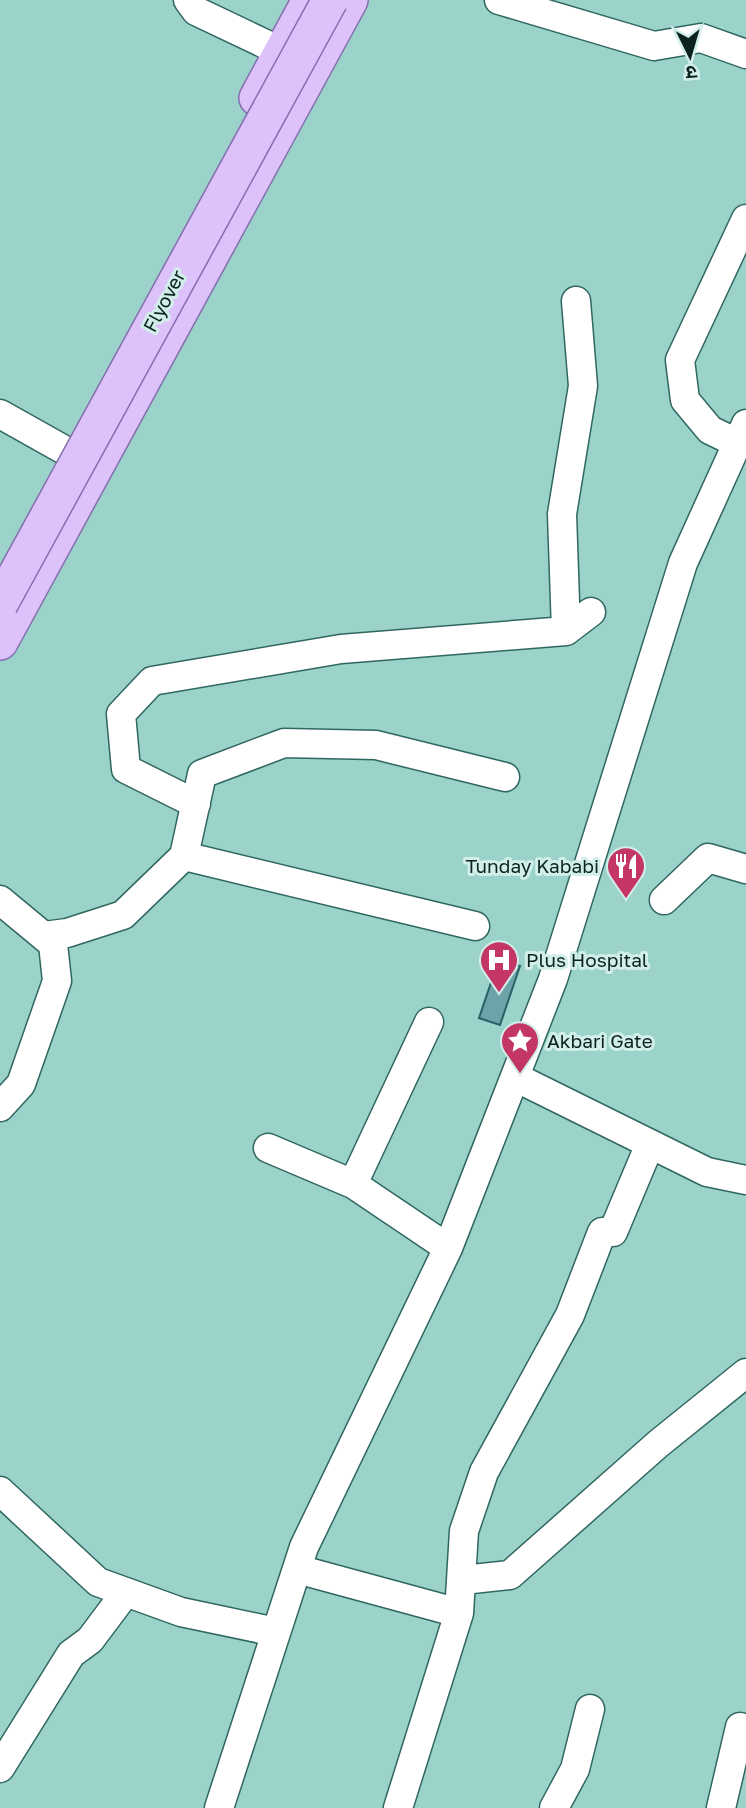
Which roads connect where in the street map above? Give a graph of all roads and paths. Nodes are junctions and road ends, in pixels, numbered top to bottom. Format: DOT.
graph roads {
  1 [pos="188,0"];
  2 [pos="310,0"];
  3 [pos="330,0"];
  4 [pos="350,0"];
  5 [pos="499,0"];
  6 [pos="282,52"];
  7 [pos="746,54"];
  8 [pos="746,219"];
  9 [pos="576,301"];
  10 [pos="0,414"];
  11 [pos="743,436"];
  12 [pos="73,460"];
  13 [pos="0,568"];
  14 [pos="0,604"];
  15 [pos="591,612"];
  16 [pos="566,631"];
  17 [pos="0,642"];
  18 [pos="505,777"];
  19 [pos="196,804"];
  20 [pos="184,856"];
  21 [pos="745,862"];
  22 [pos="0,900"];
  23 [pos="664,900"];
  24 [pos="475,926"];
  25 [pos="44,936"];
  26 [pos="429,1022"];
  27 [pos="515,1077"];
  28 [pos="0,1107"];
  29 [pos="650,1144"];
  30 [pos="268,1148"];
  31 [pos="746,1180"];
  32 [pos="353,1184"];
  33 [pos="447,1248"];
  34 [pos="746,1374"];
  35 [pos="0,1491"];
  36 [pos="297,1569"];
  37 [pos="463,1580"];
  38 [pos="126,1592"];
  39 [pos="459,1613"];
  40 [pos="276,1632"];
  41 [pos="590,1709"];
  42 [pos="740,1727"];
  43 [pos="0,1768"];
  44 [pos="219,1808"];
  45 [pos="398,1808"];
  46 [pos="554,1808"];
  47 [pos="721,1808"];
  1 -- 6 [label="street"];
  2 -- 6 [label="main road"];
  3 -- 14 [label="main road, Flyover, bridge"];
  4 -- 12 [label="main road"];
  5 -- 7 [label="street"];
  6 -- 12 [label="main road"];
  8 -- 11 [label="street"];
  9 -- 16 [label="street"];
  10 -- 12 [label="street"];
  11 -- 27 [label="street"];
  12 -- 13 [label="main road"];
  12 -- 17 [label="main road"];
  15 -- 16 [label="street"];
  16 -- 19 [label="street"];
  18 -- 19 [label="street"];
  19 -- 20 [label="street"];
  20 -- 24 [label="street"];
  20 -- 25 [label="street"];
  21 -- 23 [label="street"];
  22 -- 25 [label="street"];
  25 -- 28 [label="street"];
  26 -- 32 [label="street"];
  27 -- 29 [label="street"];
  27 -- 33 [label="street"];
  29 -- 31 [label="street"];
  29 -- 37 [label="street"];
  30 -- 32 [label="street"];
  32 -- 33 [label="street"];
  33 -- 36 [label="street"];
  34 -- 37 [label="street"];
  35 -- 38 [label="street"];
  36 -- 39 [label="street"];
  36 -- 40 [label="street"];
  37 -- 39 [label="street"];
  38 -- 40 [label="street"];
  38 -- 43 [label="street"];
  39 -- 45 [label="street"];
  40 -- 44 [label="street"];
  41 -- 46 [label="street"];
  42 -- 47 [label="street"];
}
